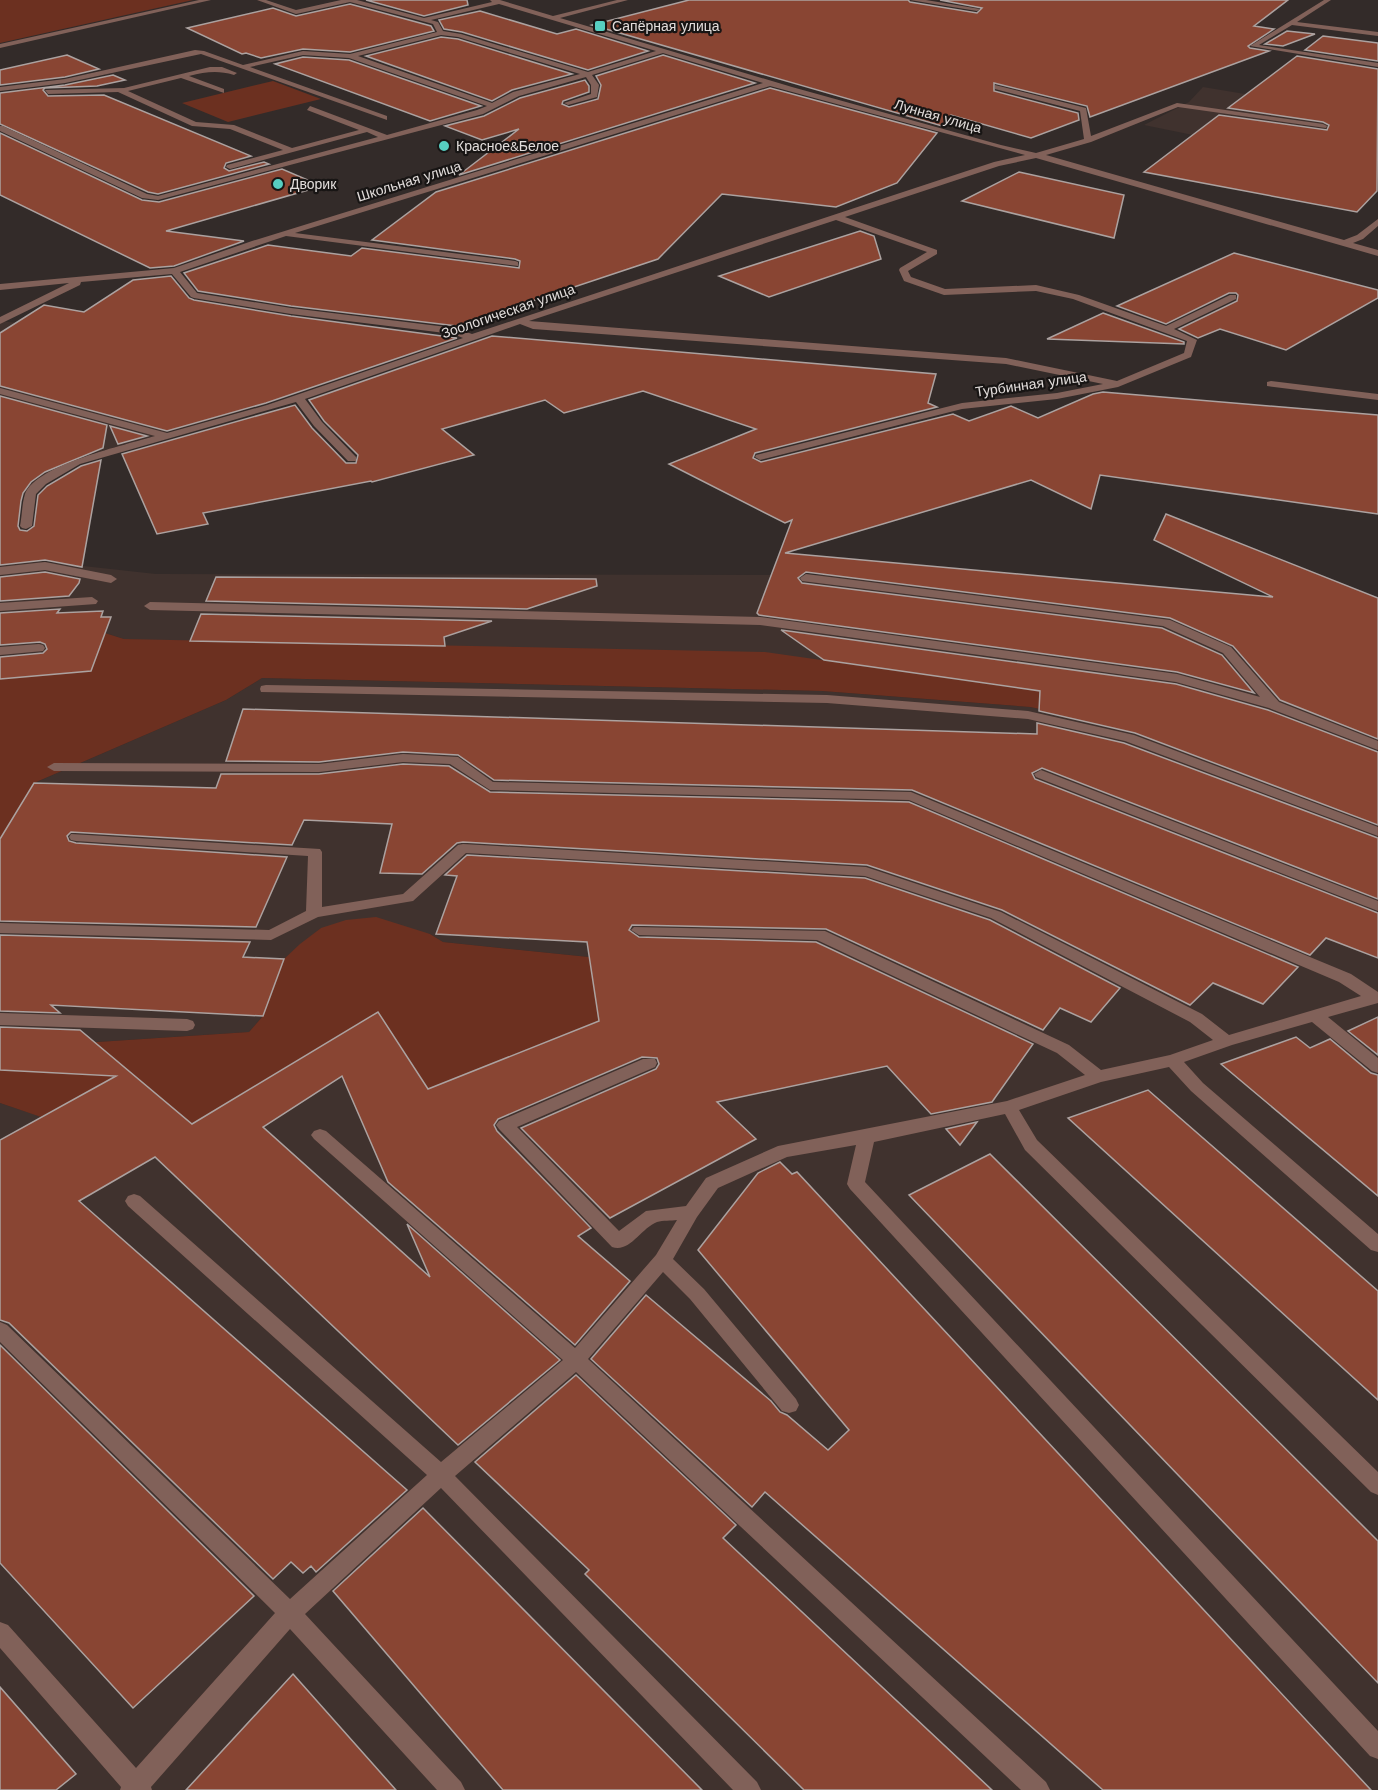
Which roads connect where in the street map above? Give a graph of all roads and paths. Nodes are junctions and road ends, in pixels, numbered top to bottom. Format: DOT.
graph roads {
  1 [pos="208,0"];
  2 [pos="260,0"];
  3 [pos="625,0"];
  4 [pos="913,0"];
  5 [pos="1328,0"];
  6 [pos="496,1"];
  7 [pos="977,9"];
  8 [pos="551,18"];
  9 [pos="426,19"];
  10 [pos="1293,23"];
  11 [pos="441,33"];
  12 [pos="1378,34"];
  13 [pos="0,46"];
  14 [pos="661,52"];
  15 [pos="350,56"];
  16 [pos="1378,65"];
  17 [pos="242,67"];
  18 [pos="588,74"];
  19 [pos="182,76"];
  20 [pos="259,82"];
  21 [pos="771,83"];
  22 [pos="998,87"];
  23 [pos="123,90"];
  24 [pos="0,91"];
  25 [pos="221,91"];
  26 [pos="568,103"];
  27 [pos="491,105"];
  28 [pos="310,108"];
  29 [pos="384,118"];
  30 [pos="1323,126"];
  31 [pos="0,128"];
  32 [pos="367,130"];
  33 [pos="386,137"];
  34 [pos="1088,140"];
  35 [pos="291,150"];
  36 [pos="1033,155"];
  37 [pos="230,167"];
  38 [pos="837,218"];
  39 [pos="1378,222"];
  40 [pos="286,234"];
  41 [pos="1342,244"];
  42 [pos="1378,253"];
  43 [pos="515,264"];
  44 [pos="174,271"];
  45 [pos="88,278"];
  46 [pos="0,287"];
  47 [pos="1233,297"];
  48 [pos="0,321"];
  49 [pos="520,321"];
  50 [pos="1166,329"];
  51 [pos="470,337"];
  52 [pos="1118,384"];
  53 [pos="1271,384"];
  54 [pos="0,391"];
  55 [pos="1378,397"];
  56 [pos="299,398"];
  57 [pos="167,436"];
  58 [pos="760,457"];
  59 [pos="352,459"];
  60 [pos="26,526"];
  61 [pos="0,571"];
  62 [pos="806,578"];
  63 [pos="111,579"];
  64 [pos="92,601"];
  65 [pos="150,606"];
  66 [pos="0,607"];
  67 [pos="39,648"];
  68 [pos="0,651"];
  69 [pos="266,689"];
  70 [pos="1274,705"];
  71 [pos="1378,746"];
  72 [pos="54,767"];
  73 [pos="1041,774"];
  74 [pos="1378,832"];
  75 [pos="76,837"];
  76 [pos="1378,906"];
  77 [pos="314,913"];
  78 [pos="0,928"];
  79 [pos="639,930"];
  80 [pos="1376,997"];
  81 [pos="1315,1015"];
  82 [pos="0,1019"];
  83 [pos="187,1025"];
  84 [pos="1226,1041"];
  85 [pos="1173,1060"];
  86 [pos="649,1063"];
  87 [pos="1378,1067"];
  88 [pos="1098,1077"];
  89 [pos="1010,1107"];
  90 [pos="320,1135"];
  91 [pos="866,1137"];
  92 [pos="134,1201"];
  93 [pos="691,1212"];
  94 [pos="1378,1245"];
  95 [pos="663,1260"];
  96 [pos="0,1330"];
  97 [pos="576,1360"];
  98 [pos="789,1405"];
  99 [pos="441,1475"];
  100 [pos="1378,1486"];
  101 [pos="290,1613"];
  102 [pos="0,1632"];
  103 [pos="1378,1748"];
  104 [pos="136,1789"];
  105 [pos="453,1790"];
  106 [pos="749,1790"];
  107 [pos="1038,1790"];
  1 -- 13 [label="street"];
  2 -- 9 [label="street"];
  3 -- 8 [label="street"];
  4 -- 7 [label="street"];
  5 -- 10 [label="street"];
  6 -- 8 [label="street, Лунная улица"];
  6 -- 9 [label="street"];
  8 -- 14 [label="street, Лунная улица"];
  9 -- 11 [label="street"];
  10 -- 12 [label="street"];
  10 -- 16 [label="street"];
  11 -- 15 [label="street"];
  11 -- 18 [label="street"];
  14 -- 18 [label="street"];
  14 -- 21 [label="street, Лунная улица"];
  15 -- 17 [label="street"];
  15 -- 27 [label="street"];
  17 -- 24 [label="street"];
  17 -- 29 [label="street"];
  18 -- 26 [label="street"];
  18 -- 27 [label="street"];
  19 -- 20 [label="street"];
  19 -- 23 [label="street"];
  19 -- 25 [label="street"];
  21 -- 36 [label="street, Лунная улица"];
  21 -- 40 [label="street, Школьная улица"];
  22 -- 34 [label="street"];
  23 -- 24 [label="street"];
  23 -- 35 [label="street"];
  27 -- 33 [label="street"];
  28 -- 32 [label="street"];
  30 -- 34 [label="street, Зоологическая улица"];
  31 -- 33 [label="street"];
  32 -- 33 [label="street"];
  32 -- 35 [label="street"];
  34 -- 36 [label="street, Зоологическая улица"];
  35 -- 37 [label="street"];
  36 -- 38 [label="street, Зоологическая улица"];
  36 -- 41 [label="street, Лунная улица"];
  38 -- 49 [label="street, Зоологическая улица"];
  38 -- 50 [label="street"];
  39 -- 41 [label="street"];
  40 -- 43 [label="street"];
  40 -- 44 [label="street, Школьная улица"];
  41 -- 42 [label="street, Лунная улица"];
  44 -- 45 [label="street, Школьная улица"];
  44 -- 51 [label="street"];
  45 -- 46 [label="street, Школьная улица"];
  45 -- 48 [label="street"];
  47 -- 50 [label="street"];
  49 -- 51 [label="street, Зоологическая улица"];
  49 -- 52 [label="street"];
  50 -- 52 [label="street, Турбинная улица"];
  51 -- 56 [label="street, Зоологическая улица"];
  52 -- 58 [label="street, Турбинная улица"];
  53 -- 55 [label="street"];
  54 -- 57 [label="street"];
  56 -- 57 [label="street, Зоологическая улица"];
  56 -- 59 [label="street"];
  57 -- 60 [label="street, Зоологическая улица"];
  61 -- 63 [label="street"];
  62 -- 70 [label="street"];
  64 -- 66 [label="street"];
  65 -- 70 [label="street"];
  67 -- 68 [label="street"];
  69 -- 74 [label="street"];
  70 -- 71 [label="street"];
  72 -- 80 [label="street"];
  73 -- 76 [label="street"];
  75 -- 77 [label="street"];
  77 -- 78 [label="street"];
  77 -- 84 [label="street"];
  79 -- 88 [label="street"];
  80 -- 81 [label="street"];
  81 -- 84 [label="street"];
  81 -- 87 [label="street"];
  82 -- 83 [label="street"];
  84 -- 85 [label="street"];
  85 -- 88 [label="street"];
  85 -- 94 [label="street"];
  86 -- 93 [label="street"];
  88 -- 89 [label="street"];
  89 -- 91 [label="street"];
  89 -- 100 [label="street"];
  90 -- 97 [label="street"];
  91 -- 93 [label="street"];
  91 -- 103 [label="street"];
  92 -- 99 [label="street"];
  93 -- 95 [label="street"];
  95 -- 97 [label="street"];
  95 -- 98 [label="street"];
  96 -- 101 [label="street"];
  97 -- 99 [label="street"];
  97 -- 107 [label="street"];
  99 -- 101 [label="street"];
  99 -- 106 [label="street"];
  101 -- 104 [label="street"];
  101 -- 105 [label="street"];
  102 -- 104 [label="street"];
}
